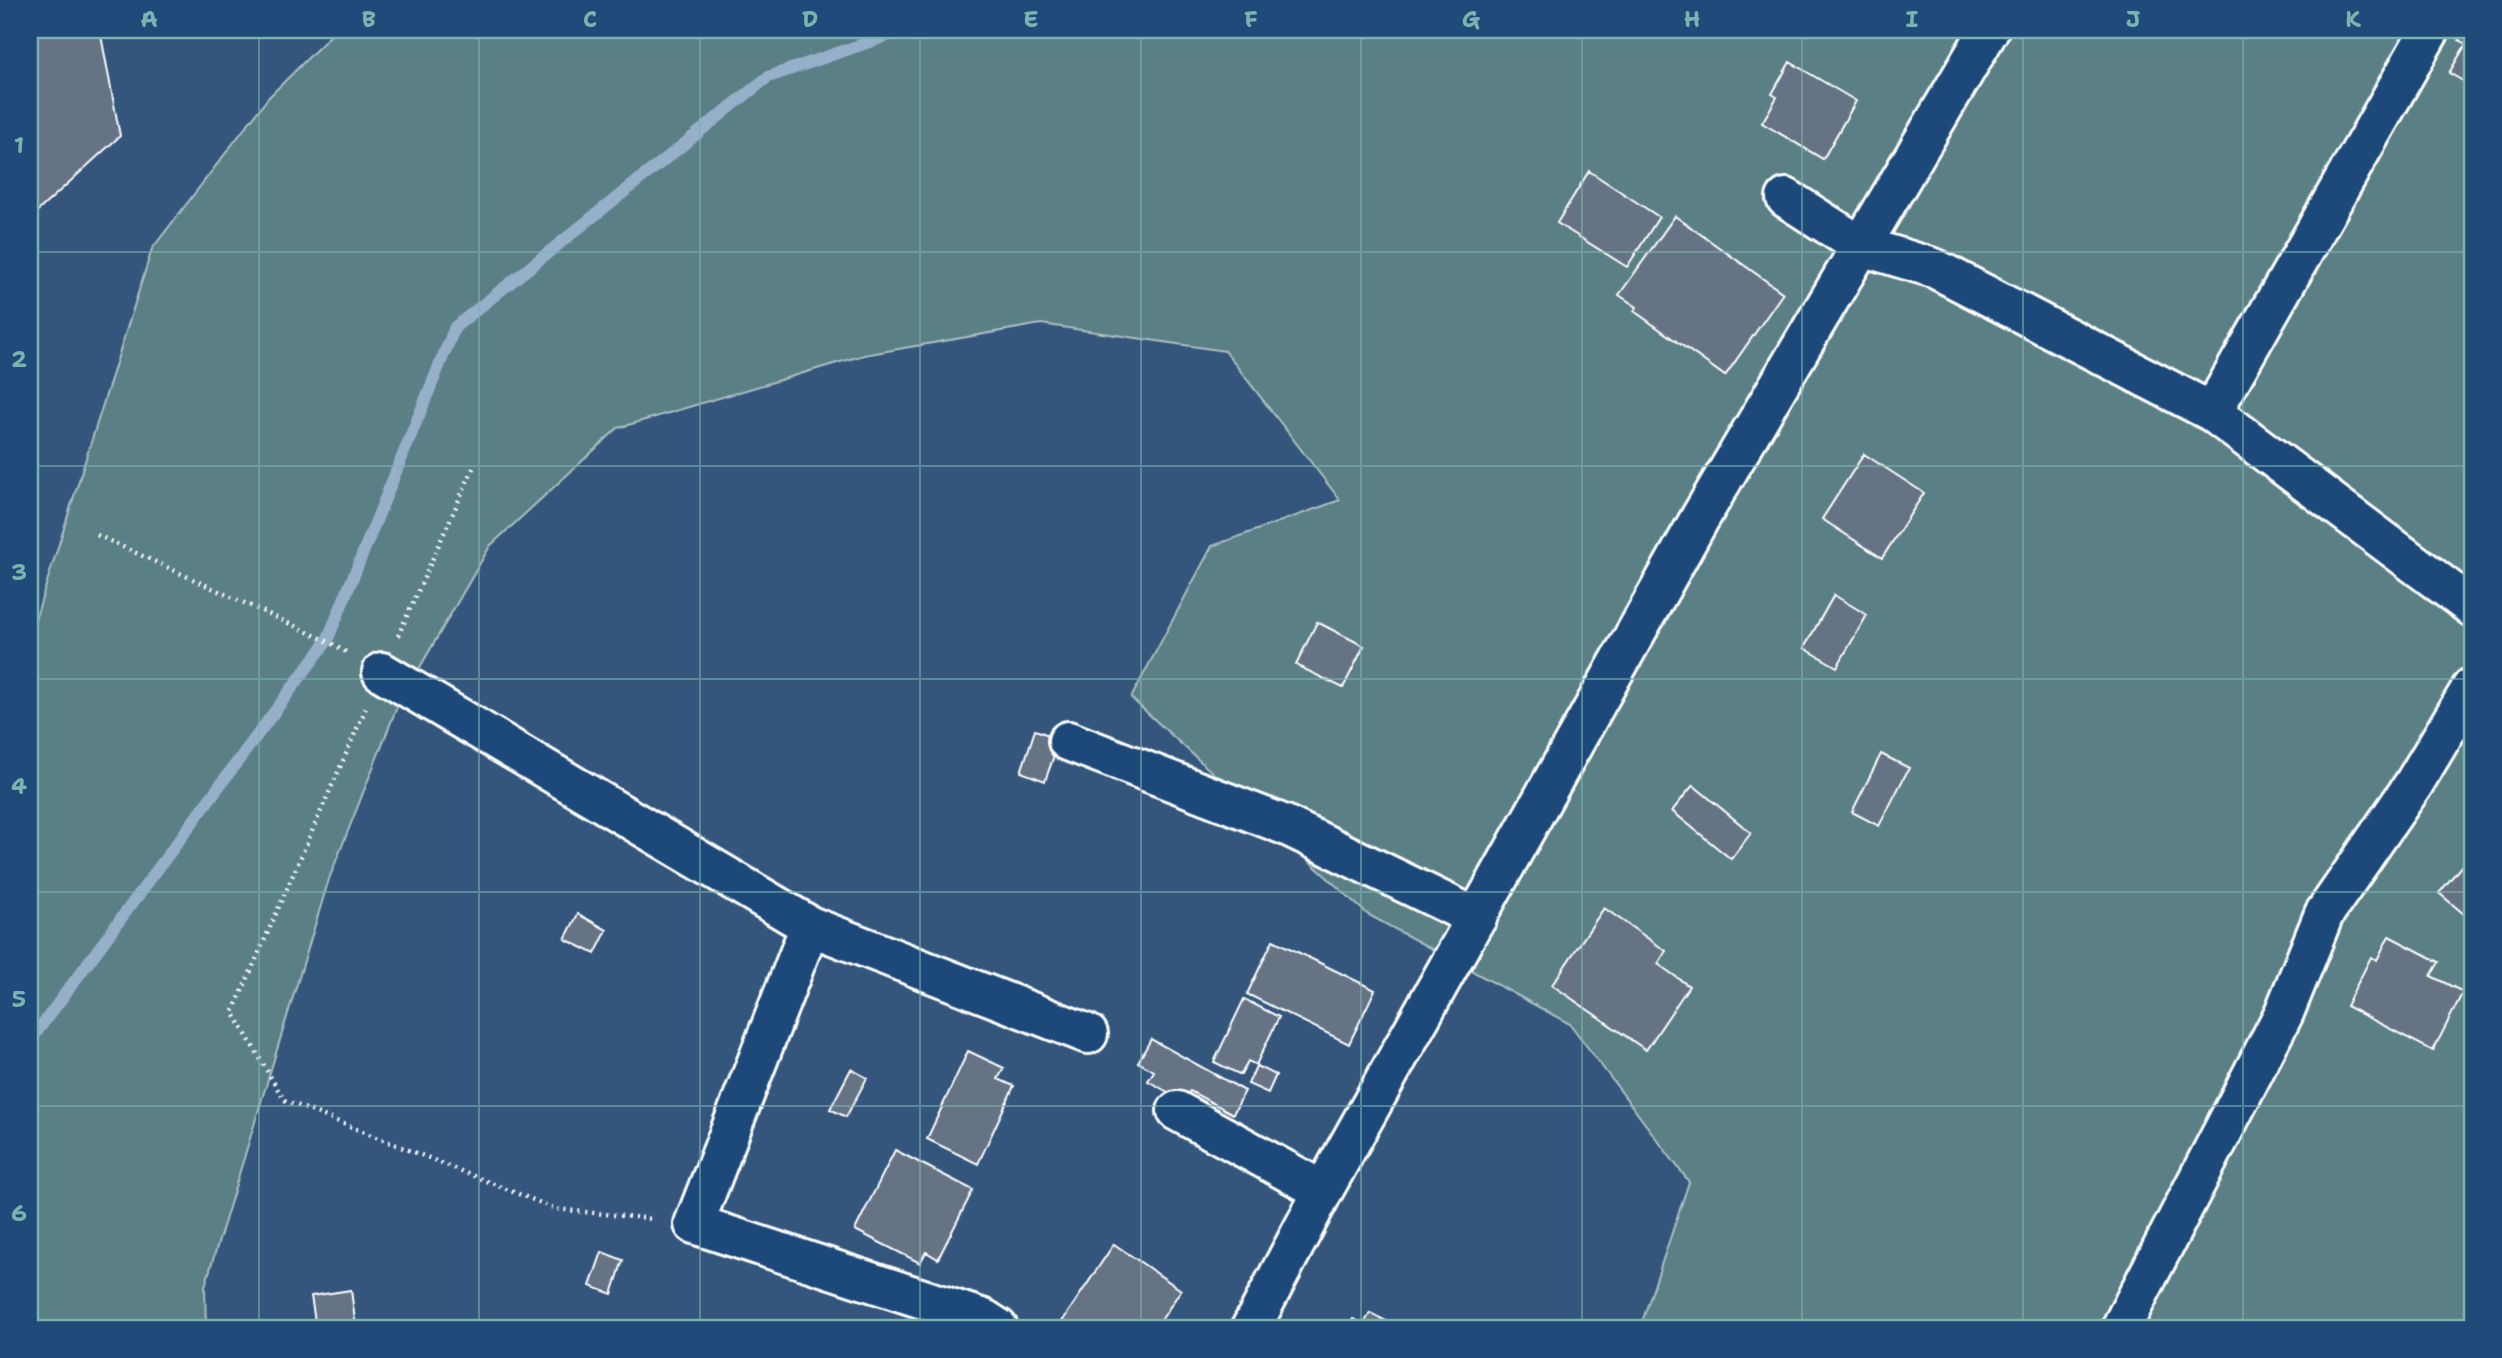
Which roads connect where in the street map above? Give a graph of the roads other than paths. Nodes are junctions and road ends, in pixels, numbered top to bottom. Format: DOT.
graph roads {
  1 [pos="1990,30"];
  2 [pos="2430,30"];
  3 [pos="1786,198"];
  4 [pos="1861,246"];
  5 [pos="2212,412"];
  6 [pos="2472,607"];
  7 [pos="382,672"];
  8 [pos="2472,687"];
  9 [pos="1068,741"];
  10 [pos="1477,918"];
  11 [pos="810,926"];
  12 [pos="1088,1034"];
  13 [pos="1177,1111"];
  14 [pos="1323,1191"];
  15 [pos="998,1328"];
  16 [pos="1251,1328"];
  17 [pos="2121,1328"];
  1 -- 4 [label="street"];
  2 -- 5 [label="street"];
  3 -- 4 [label="street"];
  4 -- 5 [label="street"];
  4 -- 10 [label="street"];
  5 -- 6 [label="street"];
  7 -- 11 [label="street"];
  8 -- 17 [label="street"];
  9 -- 10 [label="street"];
  10 -- 14 [label="street"];
  11 -- 12 [label="street"];
  11 -- 15 [label="street"];
  13 -- 14 [label="street"];
  14 -- 16 [label="street"];
}
